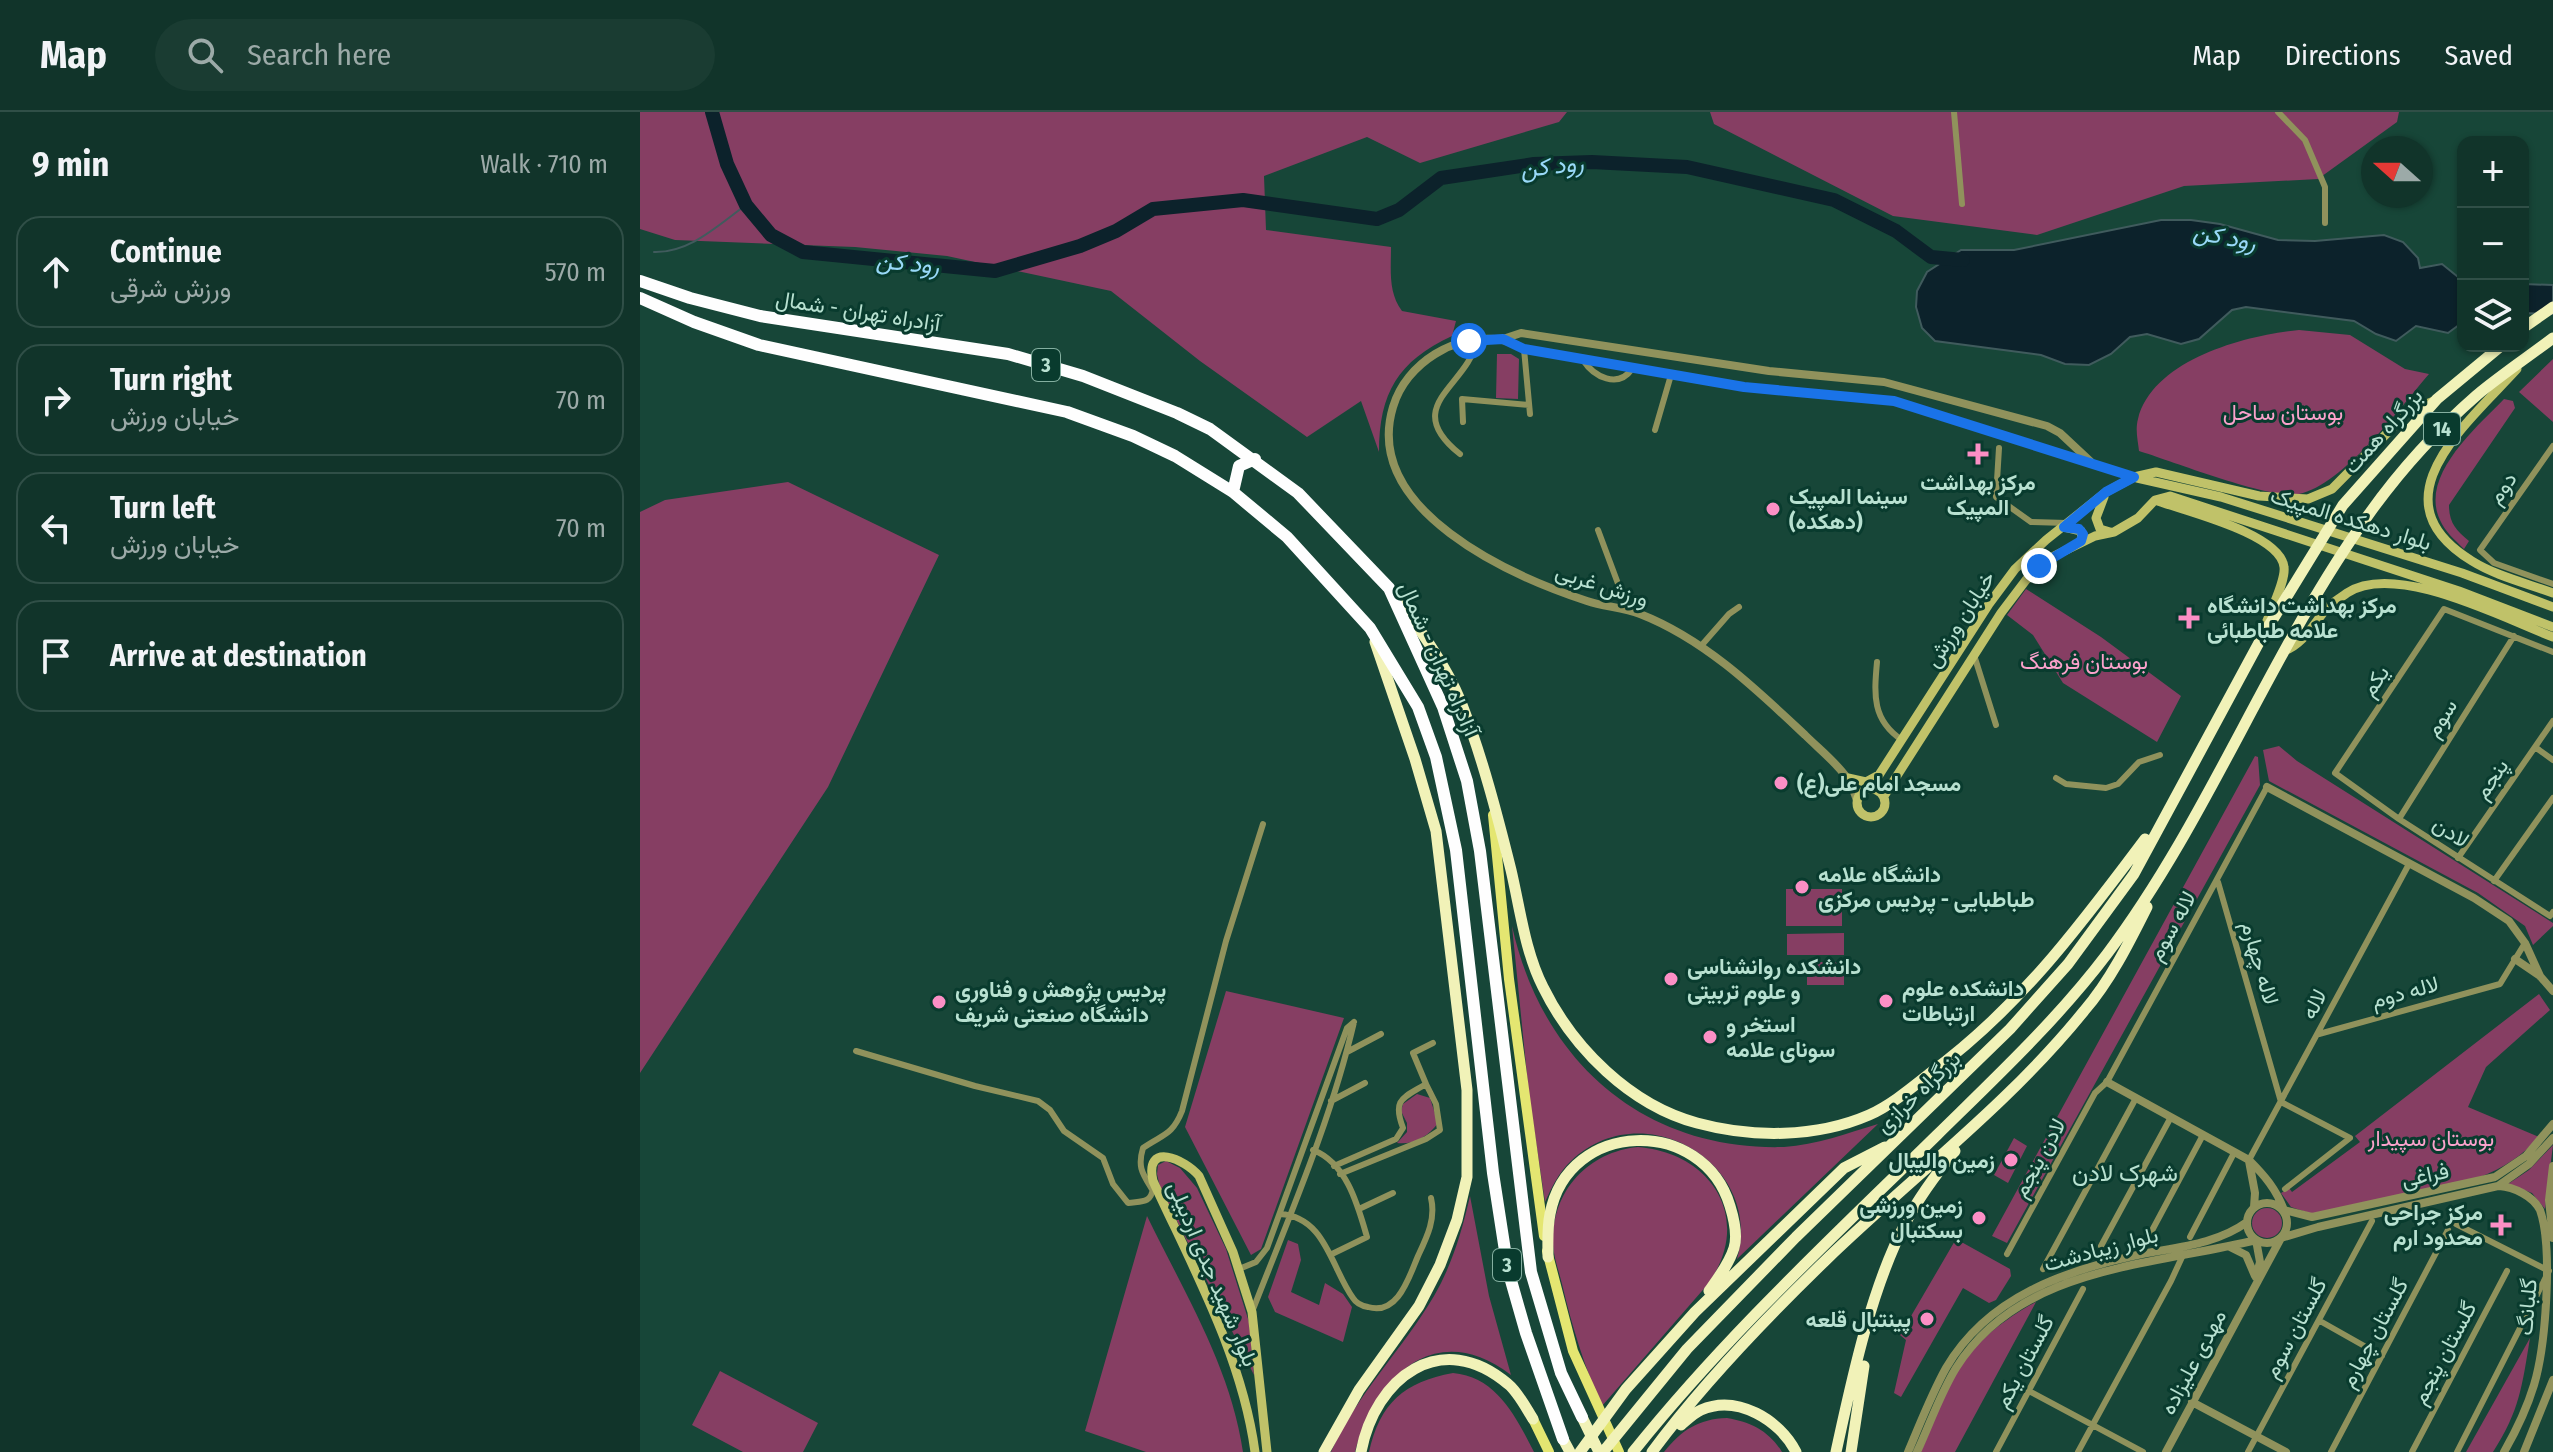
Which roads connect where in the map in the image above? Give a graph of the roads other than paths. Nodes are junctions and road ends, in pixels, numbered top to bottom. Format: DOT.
graph roads {
  1 [pos="1954,112"];
  2 [pos="2278,112"];
  3 [pos="1962,204"];
  4 [pos="2325,223"];
  5 [pos="640,281"];
  6 [pos="640,298"];
  7 [pos="2553,307"];
  8 [pos="2529,324"];
  9 [pos="2553,338"];
  10 [pos="1503,339"];
  11 [pos="1477,340"];
  12 [pos="1524,349"];
  13 [pos="2494,352"];
  14 [pos="1583,360"];
  15 [pos="2525,360"];
  16 [pos="1632,369"];
  17 [pos="1671,375"];
  18 [pos="2437,399"];
  19 [pos="1529,405"];
  20 [pos="1530,414"];
  21 [pos="1463,422"];
  22 [pos="1655,430"];
  23 [pos="2553,446"];
  24 [pos="1999,448"];
  25 [pos="1460,454"];
  26 [pos="1255,459"];
  27 [pos="2093,464"];
  28 [pos="2134,477"];
  29 [pos="1233,492"];
  30 [pos="2106,492"];
  31 [pos="2155,500"];
  32 [pos="2066,525"];
  33 [pos="1598,530"];
  34 [pos="2114,532"];
  35 [pos="2076,545"];
  36 [pos="2309,557"];
  37 [pos="2332,568"];
  38 [pos="2552,580"];
  39 [pos="1389,588"];
  40 [pos="2553,593"];
  41 [pos="1739,607"];
  42 [pos="2553,607"];
  43 [pos="1639,614"];
  44 [pos="2553,627"];
  45 [pos="1370,628"];
  46 [pos="2514,636"];
  47 [pos="2262,637"];
  48 [pos="2553,637"];
  49 [pos="1701,646"];
  50 [pos="2284,651"];
  51 [pos="2553,652"];
  52 [pos="1974,655"];
  53 [pos="1877,662"];
  54 [pos="2553,721"];
  55 [pos="1996,725"];
  56 [pos="1904,740"];
  57 [pos="2535,747"];
  58 [pos="2160,755"];
  59 [pos="2553,760"];
  60 [pos="1883,772"];
  61 [pos="2335,773"];
  62 [pos="1848,778"];
  63 [pos="2056,778"];
  64 [pos="2267,787"];
  65 [pos="1870,789"];
  66 [pos="1491,795"];
  67 [pos="1884,796"];
  68 [pos="2553,798"];
  69 [pos="1857,800"];
  70 [pos="2168,810"];
  71 [pos="2399,819"];
  72 [pos="1263,824"];
  73 [pos="2458,858"];
  74 [pos="2409,864"];
  75 [pos="2162,876"];
  76 [pos="2218,881"];
  77 [pos="2494,881"];
  78 [pos="2552,914"];
  79 [pos="2525,943"];
  80 [pos="2515,959"];
  81 [pos="2540,976"];
  82 [pos="2553,991"];
  83 [pos="1381,1034"];
  84 [pos="2319,1034"];
  85 [pos="1433,1043"];
  86 [pos="856,1051"];
  87 [pos="1347,1052"];
  88 [pos="2107,1082"];
  89 [pos="1365,1083"];
  90 [pos="1426,1084"];
  91 [pos="2136,1098"];
  92 [pos="1331,1101"];
  93 [pos="2281,1102"];
  94 [pos="1984,1115"];
  95 [pos="2171,1117"];
  96 [pos="2553,1124"];
  97 [pos="2203,1135"];
  98 [pos="2553,1138"];
  99 [pos="1896,1141"];
  100 [pos="1306,1147"];
  101 [pos="1314,1150"];
  102 [pos="2234,1153"];
  103 [pos="2249,1160"];
  104 [pos="1334,1166"];
  105 [pos="2553,1166"];
  106 [pos="1340,1174"];
  107 [pos="1153,1186"];
  108 [pos="2498,1186"];
  109 [pos="2285,1189"];
  110 [pos="1393,1193"];
  111 [pos="1431,1198"];
  112 [pos="2254,1207"];
  113 [pos="1359,1209"];
  114 [pos="2284,1210"];
  115 [pos="1280,1214"];
  116 [pos="1289,1214"];
  117 [pos="2372,1221"];
  118 [pos="2247,1222"];
  119 [pos="2456,1224"];
  120 [pos="2448,1230"];
  121 [pos="2190,1237"];
  122 [pos="2148,1238"];
  123 [pos="2281,1238"];
  124 [pos="2553,1238"];
  125 [pos="2256,1240"];
  126 [pos="2101,1246"];
  127 [pos="2229,1247"];
  128 [pos="1332,1254"];
  129 [pos="2007,1254"];
  130 [pos="2183,1255"];
  131 [pos="1548,1257"];
  132 [pos="1239,1269"];
  133 [pos="2043,1269"];
  134 [pos="2507,1271"];
  135 [pos="2549,1271"];
  136 [pos="2256,1277"];
  137 [pos="2083,1289"];
  138 [pos="2253,1289"];
  139 [pos="2551,1294"];
  140 [pos="1252,1312"];
  141 [pos="1695,1312"];
  142 [pos="1872,1314"];
  143 [pos="2320,1321"];
  144 [pos="2382,1356"];
  145 [pos="2553,1380"];
  146 [pos="2029,1391"];
  147 [pos="2192,1402"];
  148 [pos="1582,1417"];
  149 [pos="1533,1419"];
  150 [pos="2092,1426"];
  151 [pos="2257,1437"];
  152 [pos="1563,1439"];
  153 [pos="1661,1440"];
  154 [pos="1255,1452"];
  155 [pos="1267,1452"];
  156 [pos="1324,1452"];
  157 [pos="1361,1452"];
  158 [pos="1549,1452"];
  159 [pos="1570,1452"];
  160 [pos="1580,1452"];
  161 [pos="1601,1452"];
  162 [pos="1619,1452"];
  163 [pos="1633,1452"];
  164 [pos="1652,1452"];
  165 [pos="1796,1452"];
  166 [pos="1836,1452"];
  167 [pos="1851,1452"];
  168 [pos="1908,1452"];
  169 [pos="1917,1452"];
  170 [pos="1996,1452"];
  171 [pos="2078,1452"];
  172 [pos="2143,1452"];
  173 [pos="2166,1452"];
  174 [pos="2248,1452"];
  175 [pos="2286,1452"];
  176 [pos="2331,1452"];
  177 [pos="2412,1452"];
  178 [pos="2457,1452"];
  179 [pos="2504,1452"];
  180 [pos="2524,1452"];
  1 -- 3 [label="street"];
  2 -- 4 [label="street"];
  5 -- 26 [label="highway, آزادراه تهران - شمال / 3"];
  6 -- 29 [label="highway, آزادراه تهران - شمال / 3"];
  7 -- 8 [label="highway"];
  9 -- 15 [label="highway, 14"];
  10 -- 11 [label="street"];
  10 -- 12 [label="street"];
  10 -- 27 [label="street"];
  11 -- 25 [label="street"];
  11 -- 43 [label="street, ورزش غربی"];
  12 -- 14 [label="street"];
  12 -- 19 [label="street"];
  13 -- 18 [label="highway, بزرگراه همت / 14"];
  14 -- 16 [label="street"];
  14 -- 16 [label="street"];
  15 -- 37 [label="highway, بزرگراه همت / 14"];
  15 -- 40 [label="main road"];
  16 -- 17 [label="street"];
  17 -- 22 [label="street"];
  17 -- 27 [label="street"];
  18 -- 28 [label="main road"];
  18 -- 36 [label="highway, بزرگراه همت / 14"];
  19 -- 20 [label="street"];
  19 -- 21 [label="street"];
  23 -- 38 [label="street, دوم"];
  24 -- 32 [label="street"];
  26 -- 29 [label="highway"];
  26 -- 39 [label="highway, آزادراه تهران - شمال / 3"];
  27 -- 28 [label="street"];
  28 -- 30 [label="main road, خیابان ورزش"];
  28 -- 42 [label="main road, بلوار دهکده المپیک"];
  29 -- 45 [label="highway, آزادراه تهران - شمال / 3"];
  30 -- 32 [label="main road, خیابان ورزش"];
  30 -- 34 [label="main road"];
  31 -- 34 [label="main road, خیابان ورزش"];
  31 -- 44 [label="main road, بلوار دهکده المپیک"];
  31 -- 47 [label="main road"];
  32 -- 35 [label="main road"];
  32 -- 56 [label="main road, خیابان ورزش"];
  33 -- 43 [label="street"];
  34 -- 35 [label="main road, خیابان ورزش"];
  35 -- 52 [label="main road, خیابان ورزش"];
  36 -- 47 [label="highway, بزرگراه خرازی / 14"];
  37 -- 50 [label="highway, بزرگراه خرازی / 14"];
  39 -- 66 [label="highway"];
  39 -- 148 [label="highway, آزادراه تهران - شمال / 3"];
  41 -- 49 [label="street"];
  43 -- 49 [label="street, ورزش غربی"];
  45 -- 152 [label="highway, آزادراه تهران - شمال / 3"];
  45 -- 156 [label="highway"];
  46 -- 51 [label="street"];
  46 -- 61 [label="street, یکم"];
  46 -- 71 [label="street, سوم"];
  47 -- 70 [label="highway, بزرگراه خرازی / 14"];
  48 -- 50 [label="main road"];
  49 -- 62 [label="street, ورزش غربی"];
  50 -- 75 [label="highway, بزرگراه خرازی / 14"];
  52 -- 55 [label="street"];
  52 -- 67 [label="main road, خیابان ورزش"];
  53 -- 56 [label="street"];
  54 -- 57 [label="street, پنجم"];
  56 -- 60 [label="main road, خیابان ورزش"];
  57 -- 59 [label="street"];
  57 -- 73 [label="street, پنجم"];
  58 -- 63 [label="street"];
  60 -- 62 [label="main road"];
  60 -- 65 [label="main road, خیابان ورزش"];
  61 -- 71 [label="street, لادن"];
  62 -- 69 [label="street, ورزش غربی"];
  64 -- 74 [label="street"];
  64 -- 76 [label="street, لاله سوم"];
  65 -- 67 [label="main road"];
  65 -- 69 [label="main road"];
  66 -- 70 [label="highway"];
  66 -- 131 [label="main road"];
  67 -- 69 [label="main road"];
  68 -- 77 [label="street"];
  70 -- 99 [label="highway, بزرگراه خرازی / 14"];
  71 -- 73 [label="street, لادن"];
  72 -- 107 [label="street"];
  73 -- 77 [label="street, لادن"];
  74 -- 79 [label="street"];
  74 -- 84 [label="street, لاله"];
  75 -- 94 [label="highway"];
  75 -- 163 [label="highway, بزرگراه خرازی / 14"];
  76 -- 88 [label="street, لاله سوم"];
  76 -- 93 [label="street, لاله چهارم"];
  77 -- 78 [label="street, لادن"];
  79 -- 80 [label="street"];
  79 -- 81 [label="street"];
  80 -- 81 [label="street"];
  80 -- 84 [label="street, لاله دوم"];
  81 -- 82 [label="street"];
  83 -- 87 [label="street"];
  84 -- 93 [label="street, لاله"];
  85 -- 90 [label="street"];
  86 -- 107 [label="street"];
  87 -- 92 [label="street"];
  87 -- 100 [label="street"];
  88 -- 91 [label="street"];
  88 -- 129 [label="street, لادن پنجم"];
  89 -- 92 [label="street"];
  90 -- 104 [label="street"];
  90 -- 106 [label="street"];
  91 -- 95 [label="street"];
  91 -- 133 [label="street"];
  92 -- 101 [label="street"];
  93 -- 103 [label="street, لاله"];
  93 -- 109 [label="street"];
  94 -- 142 [label="highway"];
  94 -- 153 [label="highway"];
  95 -- 97 [label="street"];
  95 -- 126 [label="street"];
  96 -- 114 [label="street, فراغی"];
  97 -- 102 [label="street"];
  97 -- 122 [label="street"];
  98 -- 108 [label="street, فراغی"];
  99 -- 141 [label="highway"];
  99 -- 161 [label="highway, بزرگراه خرازی / 14"];
  100 -- 101 [label="street"];
  100 -- 115 [label="street"];
  101 -- 104 [label="street"];
  101 -- 116 [label="street"];
  102 -- 103 [label="street"];
  102 -- 121 [label="street"];
  103 -- 112 [label="street"];
  103 -- 114 [label="street"];
  104 -- 106 [label="street"];
  105 -- 124 [label="street"];
  106 -- 113 [label="street"];
  107 -- 132 [label="main road, بلوار شهید جدی اردبیلی"];
  107 -- 154 [label="main road, بلوار شهید جدی اردبیلی"];
  108 -- 123 [label="street, فراغی"];
  108 -- 135 [label="street, گلبانگ"];
  110 -- 113 [label="street"];
  111 -- 128 [label="street"];
  112 -- 114 [label="street"];
  112 -- 118 [label="street"];
  113 -- 128 [label="street"];
  114 -- 123 [label="street"];
  115 -- 116 [label="street"];
  115 -- 132 [label="street"];
  116 -- 128 [label="street"];
  116 -- 140 [label="street"];
  117 -- 143 [label="street, گلستان سوم"];
  118 -- 125 [label="street"];
  118 -- 168 [label="street, بلوار زیبادشت"];
  119 -- 135 [label="street"];
  120 -- 144 [label="street, گلستان چهارم"];
  123 -- 125 [label="street"];
  123 -- 138 [label="street"];
  125 -- 127 [label="street, بلوار زیبادشت"];
  125 -- 136 [label="street"];
  127 -- 130 [label="street, بلوار زیبادشت"];
  127 -- 136 [label="street"];
  130 -- 150 [label="street"];
  130 -- 169 [label="street, بلوار زیبادشت"];
  131 -- 141 [label="highway"];
  131 -- 162 [label="main road"];
  132 -- 140 [label="main road, بلوار شهید جدی اردبیلی"];
  134 -- 177 [label="street, گلستان پنجم"];
  135 -- 139 [label="street, گلبانگ"];
  135 -- 178 [label="street"];
  136 -- 138 [label="street"];
  137 -- 146 [label="street, گلستان یکم"];
  138 -- 147 [label="street, مهدی علیزاده"];
  139 -- 179 [label="street, گلبانگ"];
  140 -- 155 [label="main road, بلوار شهید جدی اردبیلی"];
  141 -- 160 [label="highway"];
  142 -- 166 [label="highway"];
  142 -- 167 [label="highway"];
  143 -- 144 [label="street"];
  143 -- 151 [label="street, گلستان سوم"];
  144 -- 176 [label="street, گلستان چهارم"];
  145 -- 180 [label="street"];
  146 -- 150 [label="street"];
  146 -- 170 [label="street, گلستان یکم"];
  147 -- 151 [label="street"];
  147 -- 173 [label="street, مهدی علیزاده"];
  148 -- 161 [label="highway, 3"];
  149 -- 157 [label="highway"];
  149 -- 158 [label="main road"];
  150 -- 171 [label="street"];
  150 -- 172 [label="street"];
  151 -- 174 [label="street, گلستان سوم"];
  151 -- 175 [label="street"];
  152 -- 159 [label="highway, 3"];
  153 -- 164 [label="highway"];
  153 -- 165 [label="highway"];
}
